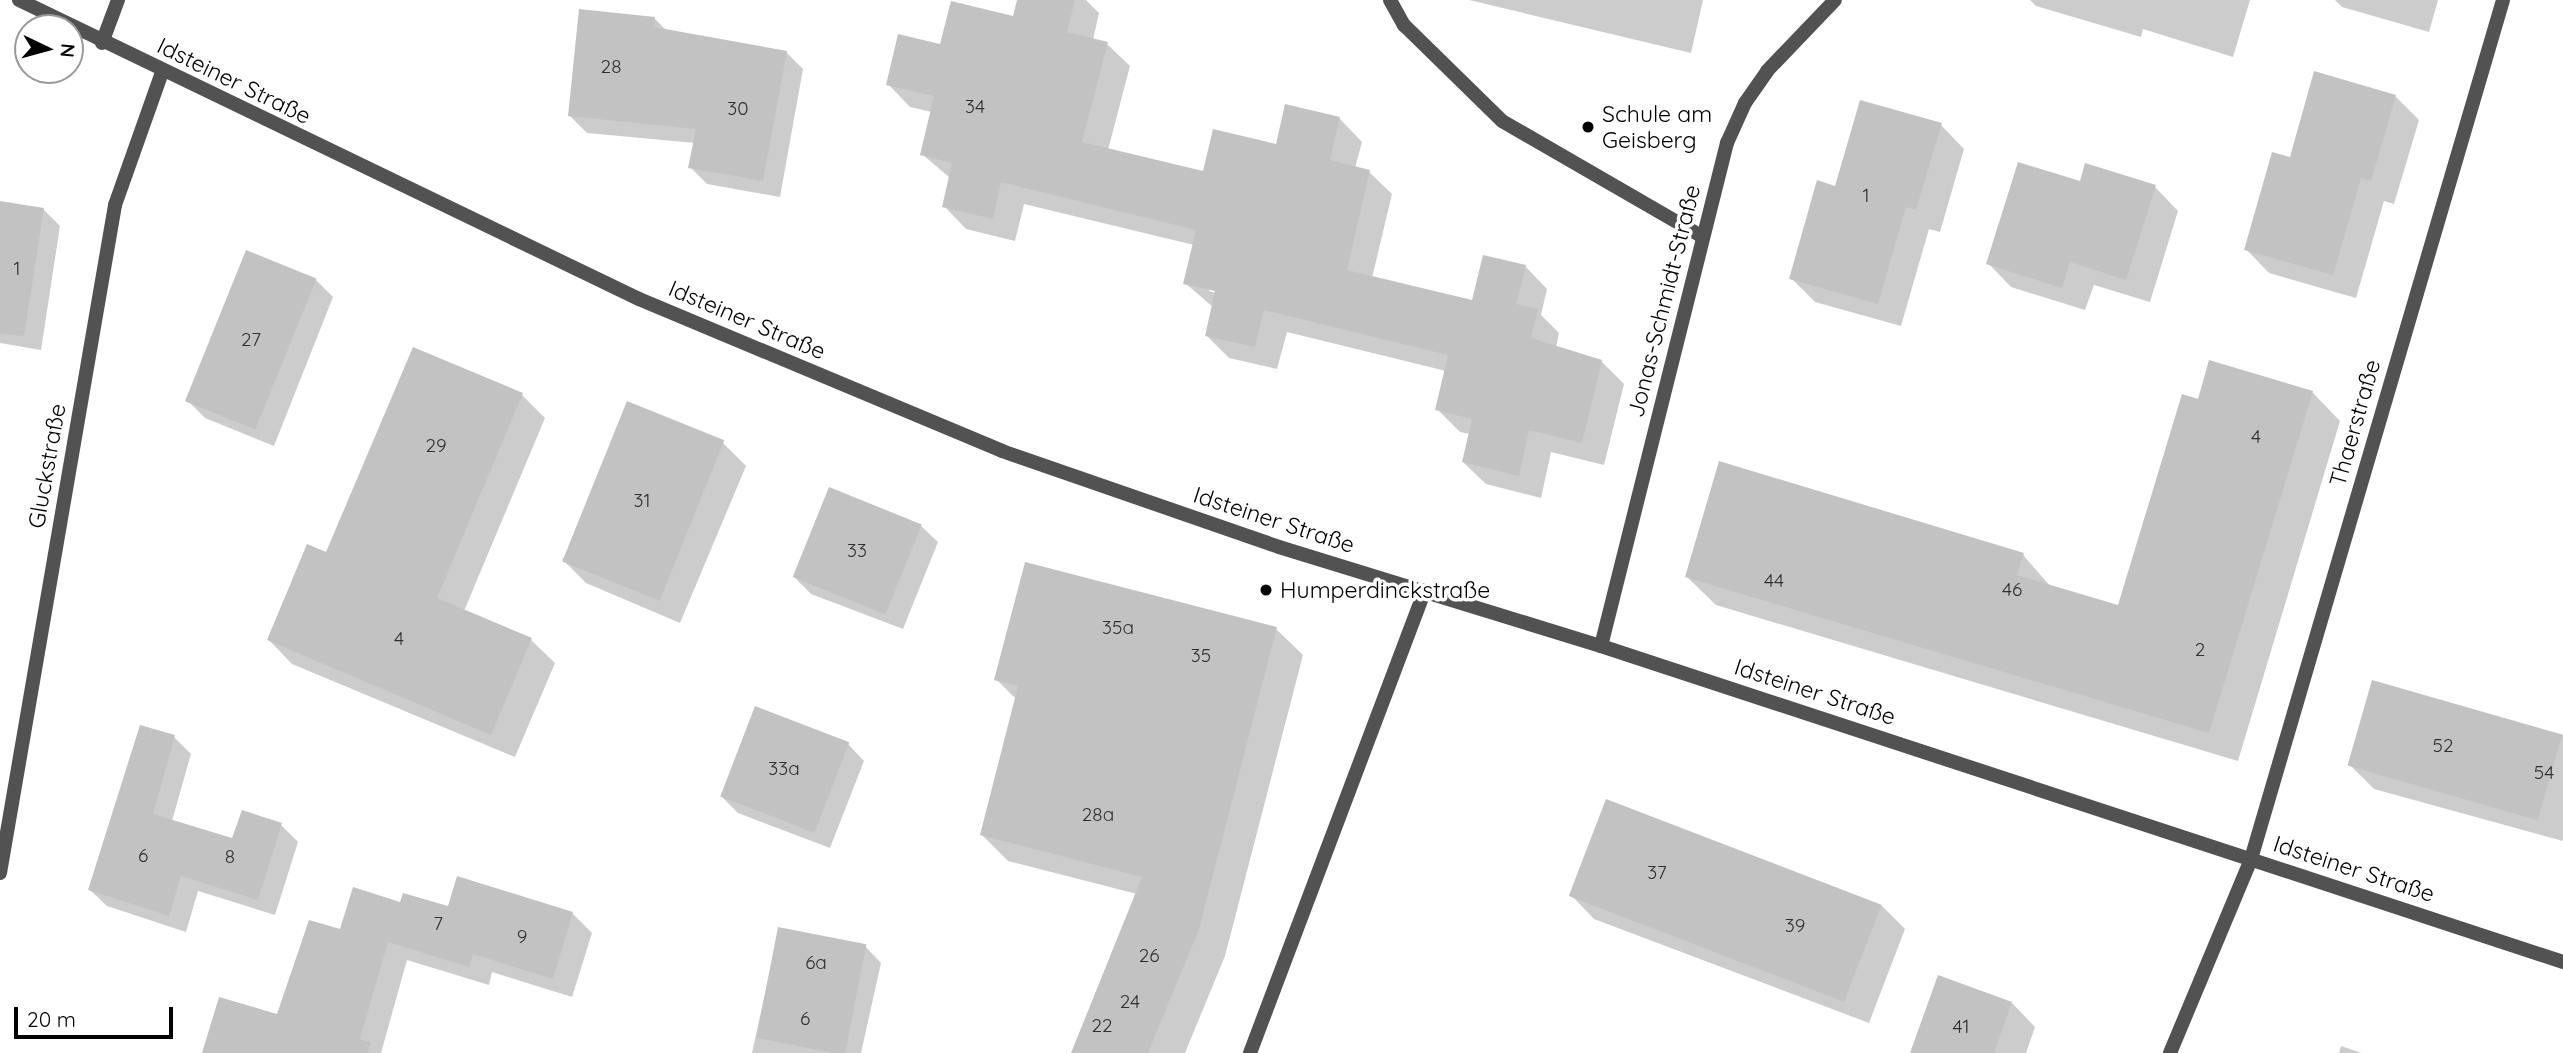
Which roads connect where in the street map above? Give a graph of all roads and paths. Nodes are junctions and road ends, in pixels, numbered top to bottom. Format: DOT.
graph roads {
  1 [pos="19,0"];
  2 [pos="118,0"];
  3 [pos="1390,0"];
  4 [pos="1835,0"];
  5 [pos="2503,0"];
  6 [pos="102,43"];
  7 [pos="162,72"];
  8 [pos="1703,237"];
  9 [pos="1425,590"];
  10 [pos="1601,646"];
  11 [pos="2251,859"];
  12 [pos="0,873"];
  13 [pos="2563,962"];
  14 [pos="1250,1053"];
  15 [pos="2169,1053"];
  1 -- 6 [label="street, Idsteiner Straße"];
  2 -- 6 [label="street"];
  3 -- 8 [label="street"];
  4 -- 8 [label="street, Jonas-Schmidt-Straße"];
  5 -- 11 [label="street, Thaerstraße"];
  6 -- 7 [label="street, Idsteiner Straße"];
  7 -- 9 [label="street, Idsteiner Straße"];
  7 -- 12 [label="street, Gluckstraße"];
  8 -- 10 [label="street, Jonas-Schmidt-Straße"];
  9 -- 10 [label="street, Idsteiner Straße"];
  9 -- 14 [label="street"];
  10 -- 11 [label="street, Idsteiner Straße"];
  11 -- 13 [label="street, Idsteiner Straße"];
  11 -- 15 [label="street, Thaerstraße"];
}
